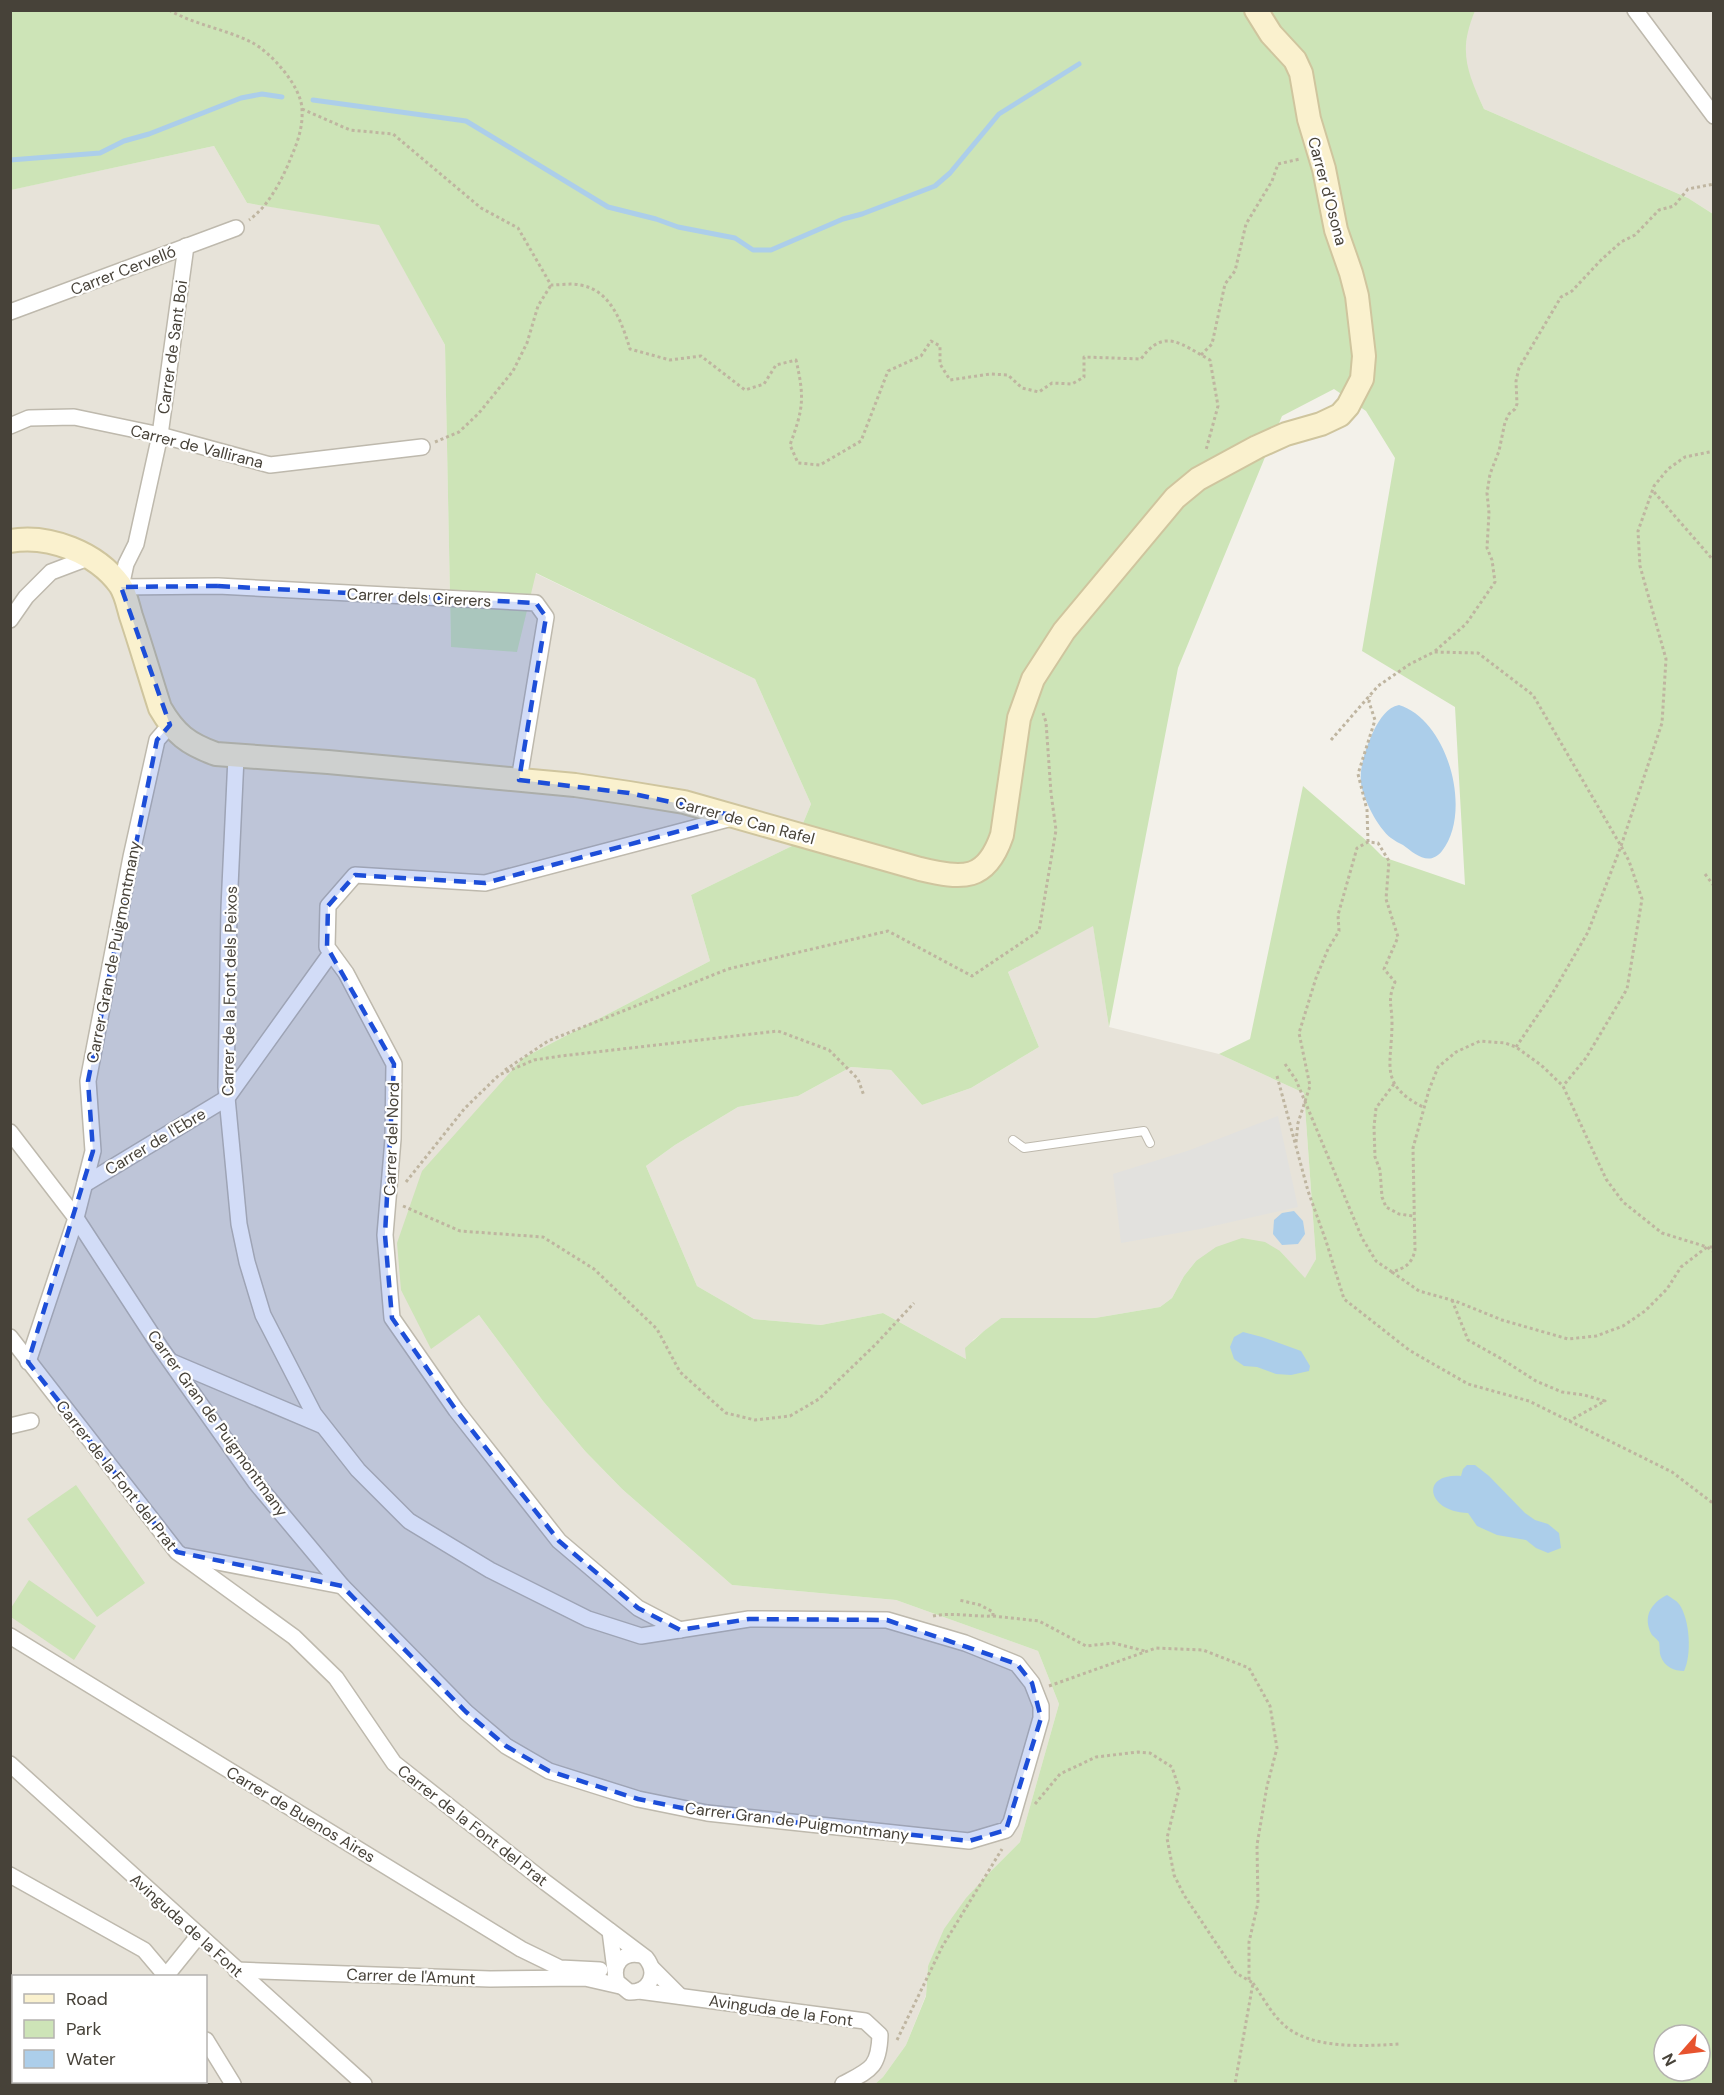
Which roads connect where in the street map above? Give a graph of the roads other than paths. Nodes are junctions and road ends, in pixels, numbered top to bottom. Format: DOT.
graph roads {
  1 [pos="1256,10"];
  2 [pos="1635,10"];
  3 [pos="1713,116"];
  4 [pos="236,228"];
  5 [pos="186,246"];
  6 [pos="10,312"];
  7 [pos="1340,415"];
  8 [pos="10,426"];
  9 [pos="160,435"];
  10 [pos="422,447"];
  11 [pos="10,541"];
  12 [pos="88,558"];
  13 [pos="121,587"];
  14 [pos="10,620"];
  15 [pos="170,725"];
  16 [pos="236,757"];
  17 [pos="519,780"];
  18 [pos="736,816"];
  19 [pos="331,953"];
  20 [pos="227,1098"];
  21 [pos="10,1132"];
  22 [pos="1013,1140"];
  23 [pos="1150,1143"];
  24 [pos="85,1184"];
  25 [pos="76,1218"];
  26 [pos="10,1337"];
  27 [pos="172,1361"];
  28 [pos="28,1362"];
  29 [pos="31,1421"];
  30 [pos="321,1425"];
  31 [pos="10,1426"];
  32 [pos="181,1555"];
  33 [pos="342,1586"];
  34 [pos="680,1630"];
  35 [pos="10,1636"];
  36 [pos="10,1764"];
  37 [pos="10,1875"];
  38 [pos="610,1931"];
  39 [pos="199,1935"];
  40 [pos="641,1955"];
  41 [pos="612,1965"];
  42 [pos="652,1968"];
  43 [pos="236,1970"];
  44 [pos="164,1975"];
  45 [pos="168,1975"];
  46 [pos="585,1978"];
  47 [pos="620,1986"];
  48 [pos="639,1991"];
  49 [pos="680,1996"];
  50 [pos="207,2042"];
  51 [pos="233,2085"];
  52 [pos="364,2085"];
  53 [pos="843,2085"];
  1 -- 7 [label="street, Carrer d'Osona"];
  2 -- 3 [label="street"];
  4 -- 5 [label="street, Carrer Cervelló"];
  5 -- 6 [label="street, Carrer Cervelló"];
  5 -- 9 [label="street, Carrer de Sant Boi"];
  7 -- 18 [label="street, Carrer de Can Rafel"];
  8 -- 9 [label="street, Carrer de Vallirana"];
  9 -- 10 [label="street, Carrer de Vallirana"];
  9 -- 13 [label="street, Carrer de Sant Boi"];
  11 -- 12 [label="street, Carrer de Can Rafel"];
  12 -- 13 [label="street, Carrer de Can Rafel"];
  12 -- 14 [label="street"];
  13 -- 15 [label="street, Carrer de Can Rafel"];
  13 -- 17 [label="street, Carrer dels Cirerers"];
  15 -- 16 [label="street, Carrer de Can Rafel"];
  15 -- 24 [label="street, Carrer Gran de Puigmontmany"];
  16 -- 17 [label="street, Carrer de Can Rafel"];
  16 -- 20 [label="street, Carrer de la Font dels Peixos"];
  17 -- 18 [label="street, Carrer de Can Rafel"];
  18 -- 19 [label="street, Carrer del Nord"];
  19 -- 20 [label="street, Carrer de l'Ebre"];
  19 -- 34 [label="street, Carrer del Nord"];
  20 -- 24 [label="street, Carrer de l'Ebre"];
  20 -- 30 [label="street, Carrer de la Font dels Peixos"];
  21 -- 25 [label="street"];
  22 -- 23 [label="lane"];
  24 -- 25 [label="street, Carrer Gran de Puigmontmany"];
  25 -- 27 [label="street, Carrer Gran de Puigmontmany"];
  25 -- 28 [label="street, Carrer Gran de Puigmontmany"];
  26 -- 28 [label="street, Carrer de la Font del Prat"];
  27 -- 30 [label="street"];
  27 -- 33 [label="street, Carrer Gran de Puigmontmany"];
  28 -- 32 [label="street, Carrer de la Font del Prat"];
  29 -- 31 [label="street"];
  30 -- 34 [label="street, Carrer de la Font dels Peixos"];
  32 -- 33 [label="street"];
  32 -- 38 [label="street, Carrer de la Font del Prat"];
  33 -- 34 [label="street, Carrer Gran de Puigmontmany"];
  35 -- 41 [label="street, Carrer de Buenos Aires"];
  36 -- 39 [label="street, Avinguda de la Font"];
  37 -- 44 [label="street"];
  38 -- 40 [label="street, Carrer de la Font del Prat"];
  38 -- 41 [label="street"];
  39 -- 43 [label="street, Avinguda de la Font"];
  39 -- 45 [label="street"];
  40 -- 41 [label="street"];
  40 -- 42 [label="street"];
  41 -- 46 [label="street, Carrer de l'Amunt"];
  41 -- 47 [label="street"];
  42 -- 48 [label="street"];
  42 -- 49 [label="street"];
  43 -- 46 [label="street, Carrer de l'Amunt"];
  43 -- 52 [label="street, Avinguda de la Font"];
  46 -- 47 [label="street, Carrer de l'Amunt"];
  47 -- 48 [label="street"];
  48 -- 49 [label="street, Avinguda de la Font"];
  49 -- 53 [label="street, Avinguda de la Font"];
  50 -- 51 [label="street"];
}
